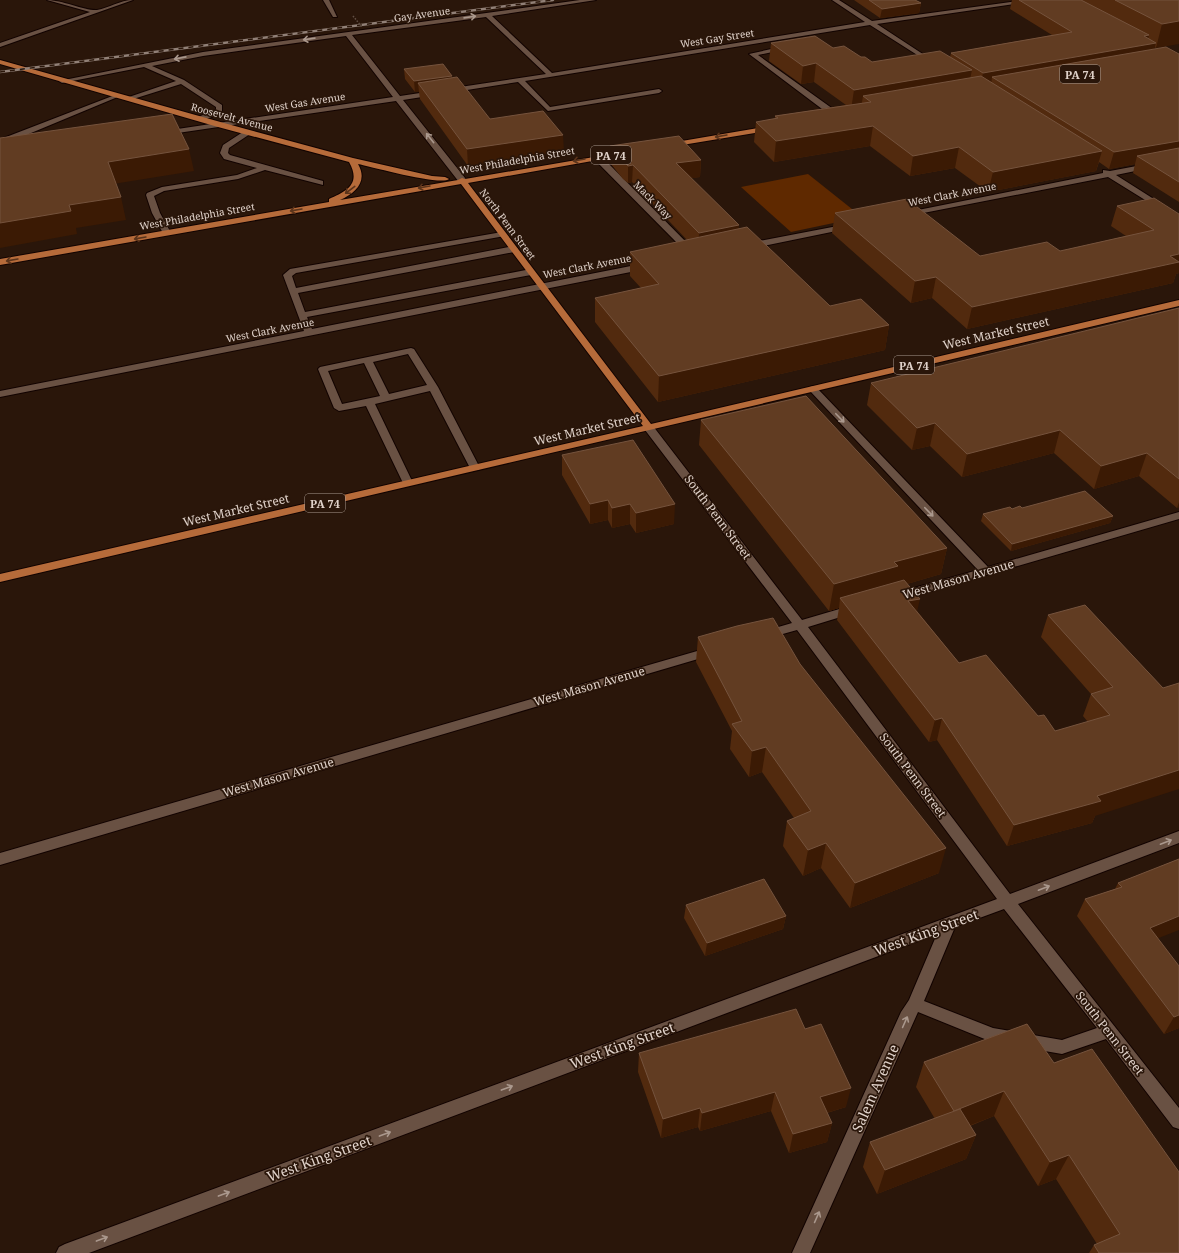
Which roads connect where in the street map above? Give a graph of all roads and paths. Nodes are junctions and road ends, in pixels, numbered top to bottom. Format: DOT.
graph roads {
  1 [pos="50,0"];
  2 [pos="130,0"];
  3 [pos="326,0"];
  4 [pos="593,0"];
  5 [pos="835,0"];
  6 [pos="1039,0"];
  7 [pos="97,12"];
  8 [pos="488,15"];
  9 [pos="335,16"];
  10 [pos="353,16"];
  11 [pos="871,23"];
  12 [pos="362,28"];
  13 [pos="348,34"];
  14 [pos="792,42"];
  15 [pos="0,45"];
  16 [pos="738,45"];
  17 [pos="752,54"];
  18 [pos="0,62"];
  19 [pos="937,64"];
  20 [pos="144,65"];
  21 [pos="551,76"];
  22 [pos="520,80"];
  23 [pos="62,81"];
  24 [pos="182,81"];
  25 [pos="659,91"];
  26 [pos="117,96"];
  27 [pos="399,98"];
  28 [pos="128,99"];
  29 [pos="837,116"];
  30 [pos="201,119"];
  31 [pos="220,125"];
  32 [pos="775,127"];
  33 [pos="249,132"];
  34 [pos="158,134"];
  35 [pos="1,142"];
  36 [pos="659,147"];
  37 [pos="636,151"];
  38 [pos="597,158"];
  39 [pos="352,160"];
  40 [pos="1179,160"];
  41 [pos="1095,166"];
  42 [pos="264,168"];
  43 [pos="1108,174"];
  44 [pos="462,180"];
  45 [pos="320,183"];
  46 [pos="318,206"];
  47 [pos="898,216"];
  48 [pos="1179,219"];
  49 [pos="854,225"];
  50 [pos="167,233"];
  51 [pos="502,234"];
  52 [pos="741,247"];
  53 [pos="514,249"];
  54 [pos="695,256"];
  55 [pos="0,262"];
  56 [pos="657,264"];
  57 [pos="531,272"];
  58 [pos="542,287"];
  59 [pos="293,291"];
  60 [pos="1179,303"];
  61 [pos="302,315"];
  62 [pos="309,333"];
  63 [pos="367,360"];
  64 [pos="433,387"];
  65 [pos="813,389"];
  66 [pos="0,394"];
  67 [pos="386,398"];
  68 [pos="369,402"];
  69 [pos="649,428"];
  70 [pos="476,468"];
  71 [pos="408,484"];
  72 [pos="1179,515"];
  73 [pos="986,571"];
  74 [pos="0,578"];
  75 [pos="886,600"];
  76 [pos="864,606"];
  77 [pos="800,625"];
  78 [pos="749,640"];
  79 [pos="726,646"];
  80 [pos="1179,837"];
  81 [pos="0,858"];
  82 [pos="1007,901"];
  83 [pos="949,923"];
  84 [pos="915,1004"];
  85 [pos="1109,1031"];
  86 [pos="1179,1121"];
  87 [pos="65,1253"];
  88 [pos="801,1253"];
  1 -- 7 [label="street"];
  2 -- 7 [label="street"];
  3 -- 9 [label="street"];
  4 -- 8 [label="street, Gay Avenue"];
  5 -- 11 [label="street"];
  6 -- 11 [label="street, West Gay Street"];
  7 -- 15 [label="street"];
  13 -- 8 [label="street, Gay Avenue, one-way"];
  8 -- 21 [label="street"];
  10 -- 12 [label="path, bridge"];
  11 -- 14 [label="street, West Gay Street"];
  11 -- 19 [label="street"];
  13 -- 20 [label="street, Gay Avenue, one-way"];
  13 -- 27 [label="street, North Penn Street"];
  14 -- 16 [label="street, West Gay Street"];
  14 -- 17 [label="street"];
  16 -- 17 [label="street"];
  16 -- 21 [label="street, West Gay Street"];
  17 -- 29 [label="street"];
  18 -- 23 [label="main road, Roosevelt Avenue"];
  20 -- 23 [label="street, Gay Avenue"];
  20 -- 24 [label="street"];
  21 -- 22 [label="street, West Gay Street"];
  22 -- 25 [label="street"];
  22 -- 27 [label="street, West Gay Street"];
  23 -- 26 [label="main road, Roosevelt Avenue"];
  24 -- 28 [label="street"];
  24 -- 30 [label="street"];
  26 -- 28 [label="main road, Roosevelt Avenue"];
  26 -- 35 [label="street"];
  27 -- 31 [label="street, West Gas Avenue"];
  44 -- 27 [label="street, North Penn Street, one-way"];
  28 -- 30 [label="main road, Roosevelt Avenue"];
  30 -- 31 [label="main road, Roosevelt Avenue"];
  31 -- 33 [label="main road, Roosevelt Avenue"];
  31 -- 34 [label="street, West Gas Avenue"];
  32 -- 36 [label="main road, one-way"];
  33 -- 39 [label="main road, Roosevelt Avenue"];
  33 -- 42 [label="street"];
  37 -- 38 [label="main road, West Philadelphia Street / PA 74"];
  38 -- 44 [label="main road, West Philadelphia Street / PA 74, one-way"];
  38 -- 54 [label="street, Mack Way"];
  39 -- 44 [label="main road, Roosevelt Avenue"];
  39 -- 46 [label="main road, one-way"];
  40 -- 43 [label="street, West Clark Avenue"];
  41 -- 43 [label="street"];
  42 -- 45 [label="street"];
  42 -- 50 [label="street"];
  43 -- 47 [label="street, West Clark Avenue"];
  43 -- 48 [label="street"];
  44 -- 46 [label="main road, West Philadelphia Street / PA 74, one-way"];
  44 -- 51 [label="main road, North Penn Street"];
  46 -- 50 [label="main road, West Philadelphia Street / PA 74, one-way"];
  49 -- 52 [label="street"];
  50 -- 55 [label="main road, West Philadelphia Street / PA 74, one-way"];
  51 -- 53 [label="main road, North Penn Street"];
  51 -- 59 [label="street"];
  53 -- 57 [label="main road, North Penn Street"];
  53 -- 59 [label="street"];
  56 -- 58 [label="street, West Clark Avenue"];
  57 -- 58 [label="main road, North Penn Street"];
  57 -- 61 [label="street"];
  58 -- 62 [label="street, West Clark Avenue"];
  58 -- 69 [label="main road, North Penn Street"];
  59 -- 61 [label="street"];
  60 -- 65 [label="main road, West Market Street / PA 74"];
  61 -- 62 [label="street"];
  62 -- 66 [label="street, West Clark Avenue"];
  63 -- 64 [label="street"];
  63 -- 67 [label="street"];
  63 -- 68 [label="street"];
  64 -- 67 [label="street"];
  64 -- 70 [label="street"];
  65 -- 69 [label="main road, West Market Street / PA 74"];
  65 -- 73 [label="street, one-way"];
  67 -- 68 [label="street"];
  68 -- 71 [label="street"];
  69 -- 70 [label="main road, West Market Street / PA 74"];
  69 -- 77 [label="street, South Penn Street"];
  70 -- 71 [label="main road, West Market Street / PA 74"];
  71 -- 74 [label="main road, West Market Street / PA 74"];
  72 -- 73 [label="street, West Mason Avenue"];
  73 -- 75 [label="street, West Mason Avenue"];
  76 -- 77 [label="street"];
  77 -- 78 [label="street"];
  77 -- 82 [label="street, South Penn Street"];
  79 -- 81 [label="street, West Mason Avenue"];
  82 -- 80 [label="street, West King Street, one-way"];
  82 -- 83 [label="street, West King Street"];
  82 -- 85 [label="street, South Penn Street"];
  83 -- 84 [label="street, Salem Avenue"];
  87 -- 83 [label="street, West King Street, one-way"];
  84 -- 85 [label="street"];
  88 -- 84 [label="street, Salem Avenue, one-way"];
  85 -- 86 [label="street, South Penn Street"];
}
